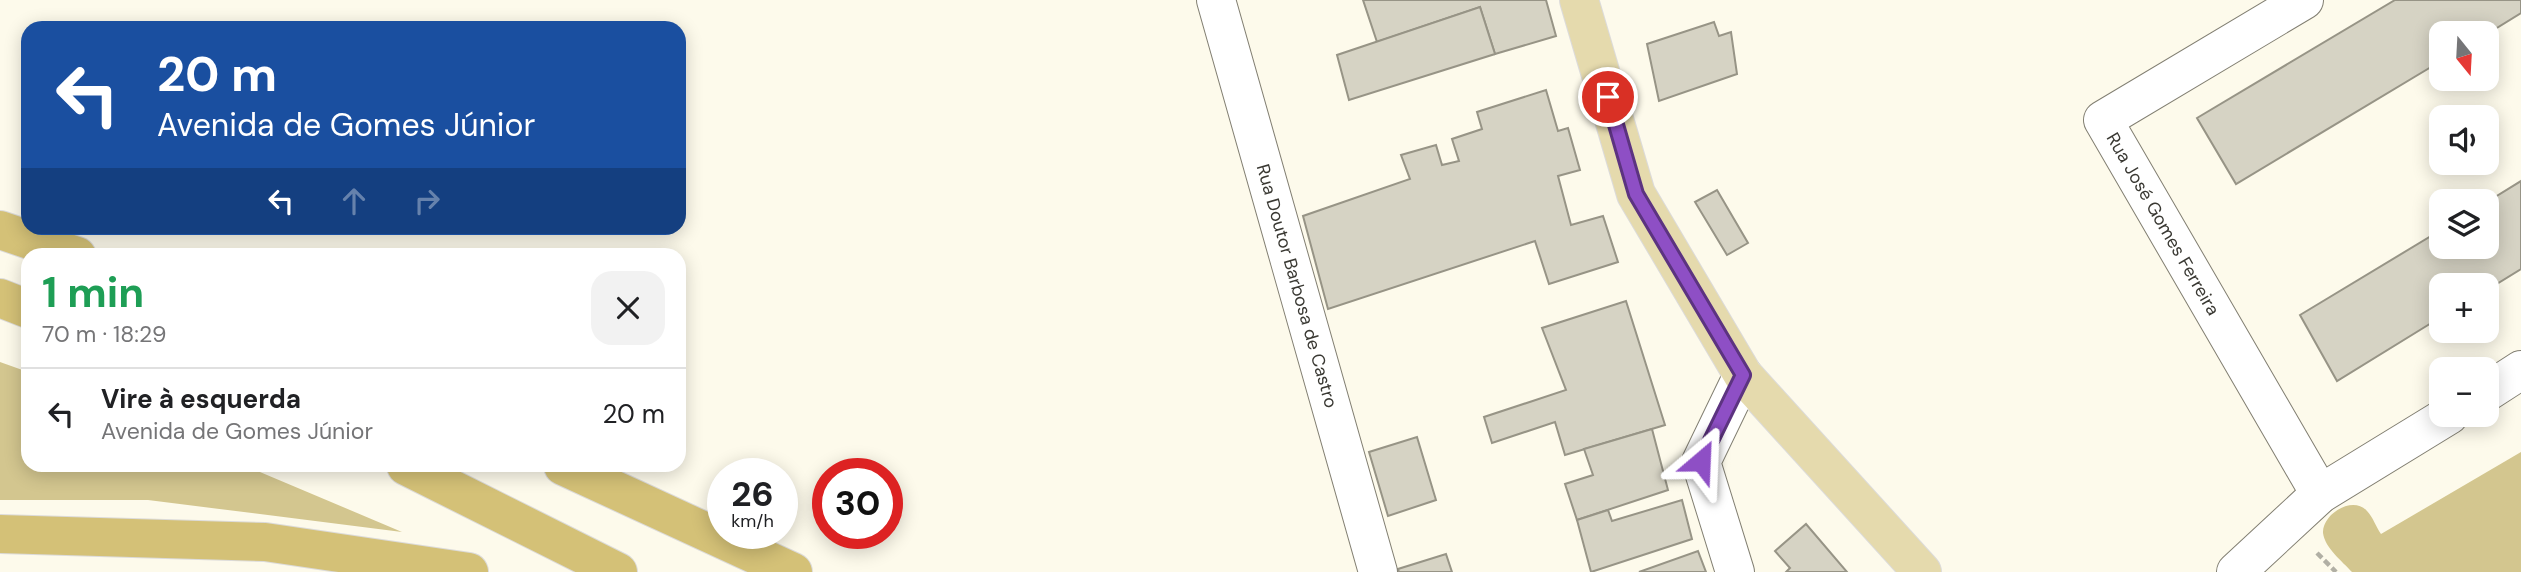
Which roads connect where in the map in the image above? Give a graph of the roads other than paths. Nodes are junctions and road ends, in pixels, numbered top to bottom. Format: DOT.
graph roads {
  1 [pos="1216,0"];
  2 [pos="1579,0"];
  3 [pos="2304,0"];
  4 [pos="0,230"];
  5 [pos="53,248"];
  6 [pos="0,298"];
  7 [pos="21,306"];
  8 [pos="2521,370"];
  9 [pos="1743,375"];
  10 [pos="2499,384"];
  11 [pos="2429,427"];
  12 [pos="418,472"];
  13 [pos="576,472"];
  14 [pos="2320,494"];
  15 [pos="0,534"];
  16 [pos="469,572"];
  17 [pos="618,572"];
  18 [pos="793,572"];
  19 [pos="1378,572"];
  20 [pos="1735,572"];
  21 [pos="1922,572"];
  22 [pos="2236,572"];
  1 -- 19 [label="street, Rua Doutor Barbosa de Castro"];
  2 -- 9 [label="main road"];
  3 -- 14 [label="street, Rua José Gomes Ferreira"];
  4 -- 5 [label="highway"];
  6 -- 7 [label="highway"];
  8 -- 10 [label="street"];
  9 -- 20 [label="street"];
  9 -- 21 [label="main road"];
  11 -- 14 [label="street"];
  12 -- 17 [label="highway"];
  13 -- 18 [label="highway"];
  14 -- 22 [label="street"];
  15 -- 16 [label="highway"];
}
